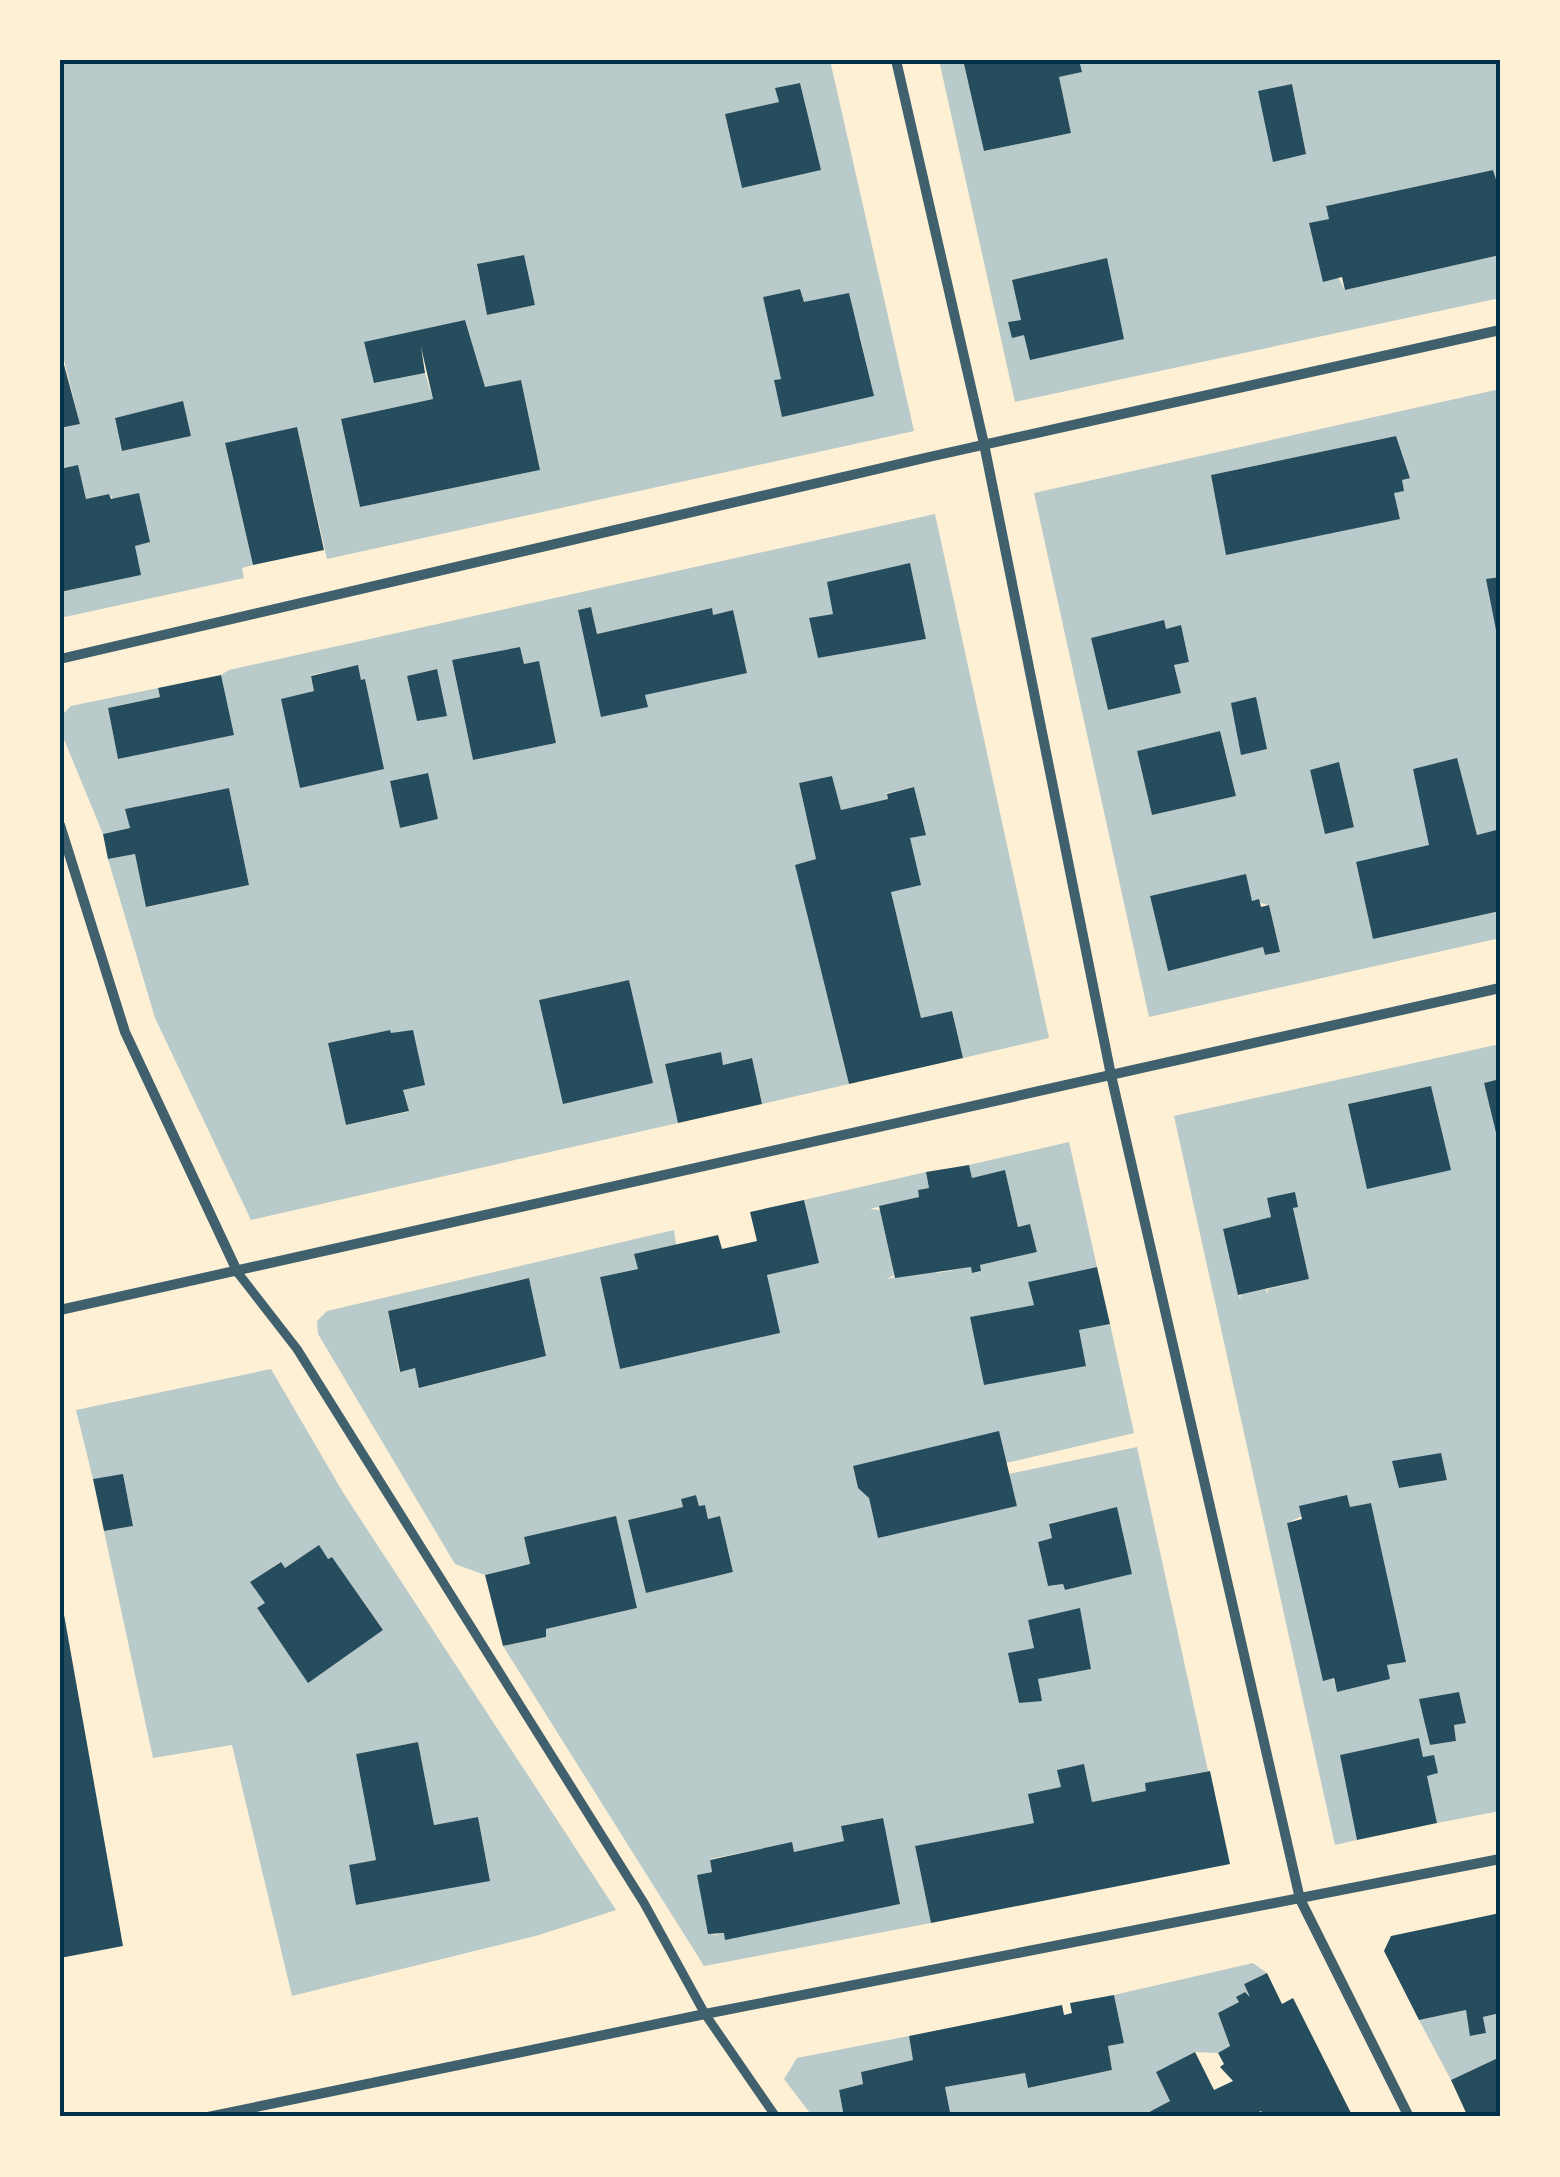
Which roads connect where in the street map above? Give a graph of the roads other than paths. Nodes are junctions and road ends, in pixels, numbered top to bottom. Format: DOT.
graph roads {
  1 [pos="896,60"];
  2 [pos="1500,330"];
  3 [pos="984,444"];
  4 [pos="60,659"];
  5 [pos="60,826"];
  6 [pos="1500,988"];
  7 [pos="1111,1075"];
  8 [pos="238,1273"];
  9 [pos="60,1310"];
  10 [pos="1500,1859"];
  11 [pos="1300,1898"];
  12 [pos="704,2014"];
  13 [pos="208,2117"];
  14 [pos="776,2117"];
  15 [pos="1410,2117"];
  1 -- 3 [label="street"];
  2 -- 3 [label="street"];
  3 -- 4 [label="street"];
  3 -- 7 [label="street"];
  5 -- 8 [label="street"];
  6 -- 7 [label="street"];
  7 -- 8 [label="street"];
  7 -- 11 [label="street"];
  8 -- 9 [label="street"];
  8 -- 12 [label="street"];
  10 -- 11 [label="street"];
  11 -- 12 [label="street"];
  11 -- 15 [label="street"];
  12 -- 13 [label="street"];
  12 -- 14 [label="street"];
}
